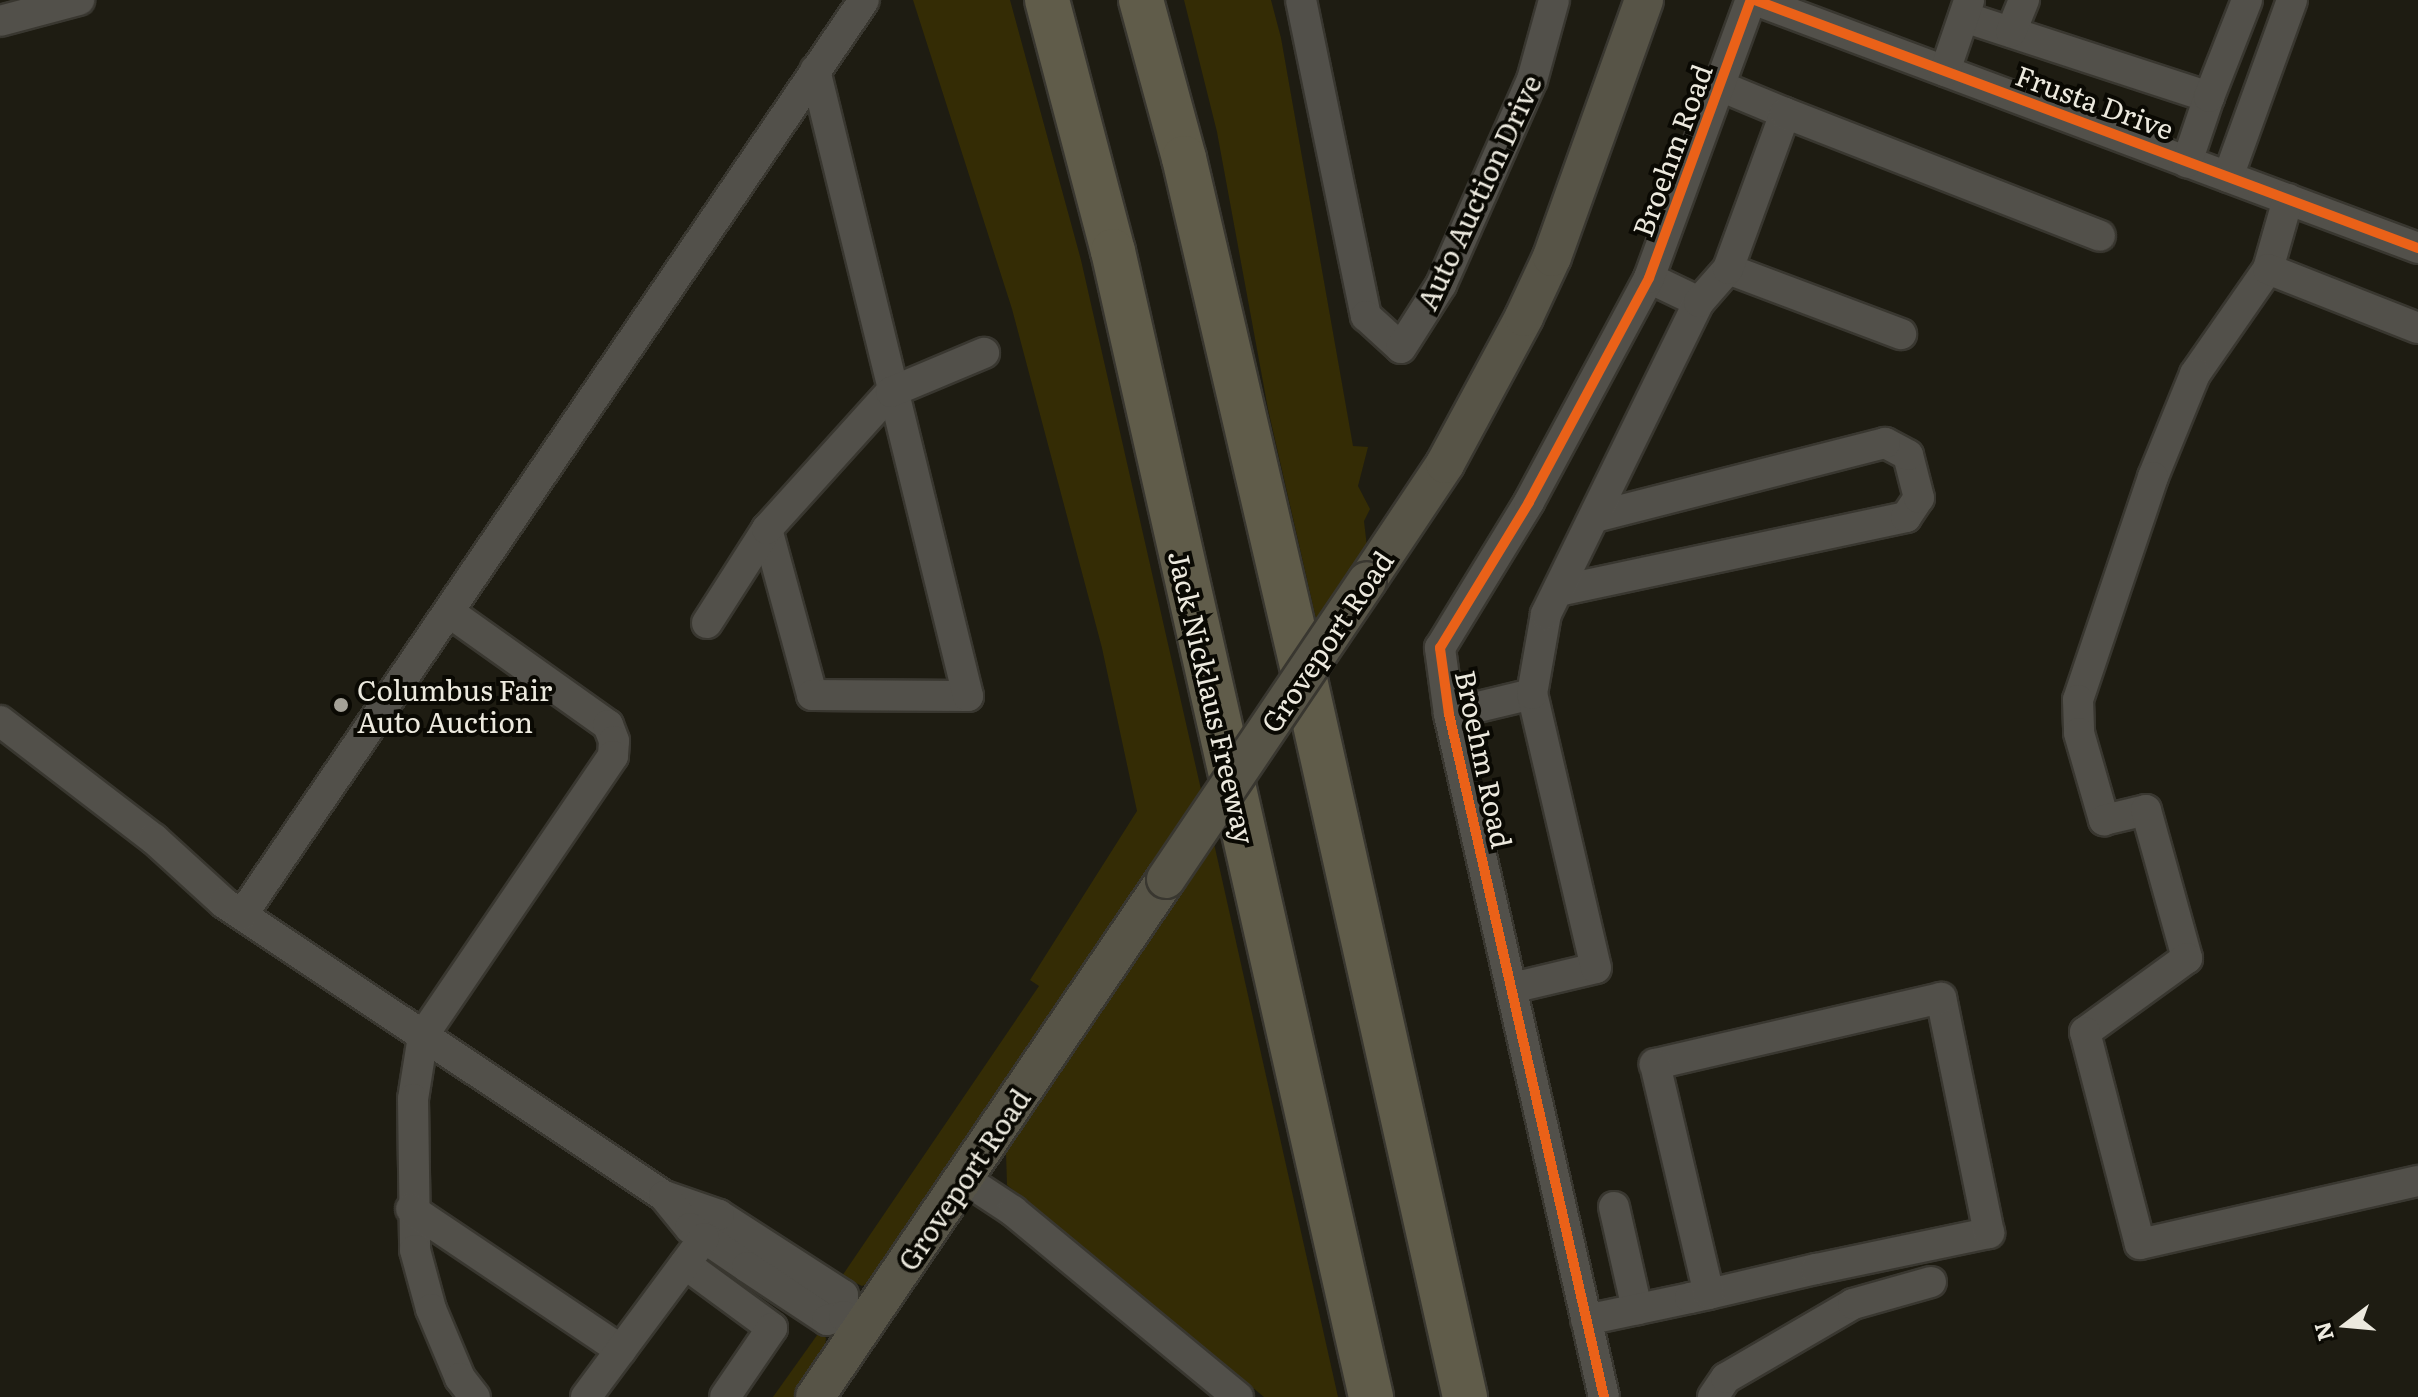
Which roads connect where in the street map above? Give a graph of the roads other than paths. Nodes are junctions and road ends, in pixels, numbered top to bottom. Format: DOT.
graph roads {
  1 [pos="79,0"];
  2 [pos="864,0"];
  3 [pos="1036,0"];
  4 [pos="1047,0"];
  5 [pos="1141,0"];
  6 [pos="1301,0"];
  7 [pos="1554,0"];
  8 [pos="1644,0"];
  9 [pos="1753,0"];
  10 [pos="2024,0"];
  11 [pos="2247,0"];
  12 [pos="2292,0"];
  13 [pos="1793,7"];
  14 [pos="1967,9"];
  15 [pos="0,21"];
  16 [pos="2011,32"];
  17 [pos="815,70"];
  18 [pos="1945,71"];
  19 [pos="1720,86"];
  20 [pos="2209,97"];
  21 [pos="1077,103"];
  22 [pos="1785,113"];
  23 [pos="2187,162"];
  24 [pos="2228,177"];
  25 [pos="2288,199"];
  26 [pos="2100,236"];
  27 [pos="2418,248"];
  28 [pos="1728,269"];
  29 [pos="2268,269"];
  30 [pos="1649,278"];
  31 [pos="1699,302"];
  32 [pos="2418,328"];
  33 [pos="1901,334"];
  34 [pos="984,353"];
  35 [pos="891,392"];
  36 [pos="1594,517"];
  37 [pos="767,529"];
  38 [pos="1558,591"];
  39 [pos="449,612"];
  40 [pos="707,623"];
  41 [pos="1532,694"];
  42 [pos="1449,714"];
  43 [pos="0,721"];
  44 [pos="242,915"];
  45 [pos="1512,988"];
  46 [pos="423,1036"];
  47 [pos="963,1178"];
  48 [pos="2418,1181"];
  49 [pos="664,1196"];
  50 [pos="1614,1207"];
  51 [pos="411,1209"];
  52 [pos="704,1238"];
  53 [pos="755,1255"];
  54 [pos="685,1264"];
  55 [pos="1931,1282"];
  56 [pos="1709,1294"];
  57 [pos="1637,1309"];
  58 [pos="1586,1320"];
  59 [pos="853,1322"];
  60 [pos="621,1350"];
  61 [pos="475,1397"];
  62 [pos="586,1397"];
  63 [pos="725,1397"];
  64 [pos="815,1397"];
  65 [pos="1238,1397"];
  66 [pos="1371,1397"];
  67 [pos="1465,1397"];
  68 [pos="1604,1397"];
  69 [pos="1713,1397"];
  1 -- 15 [label="street"];
  2 -- 17 [label="street"];
  3 -- 21 [label="highway"];
  4 -- 21 [label="highway, Jack Nicklaus Freeway"];
  5 -- 67 [label="highway"];
  6 -- 7 [label="street, Auto Auction Drive"];
  8 -- 47 [label="main road, Groveport Road, bridge"];
  9 -- 13 [label="street, Frusta Drive"];
  9 -- 19 [label="street, Broehm Road"];
  10 -- 16 [label="street"];
  11 -- 20 [label="street"];
  12 -- 24 [label="street"];
  13 -- 18 [label="street, Frusta Drive"];
  14 -- 16 [label="street"];
  14 -- 18 [label="street"];
  16 -- 20 [label="street"];
  17 -- 35 [label="street"];
  17 -- 39 [label="street"];
  18 -- 23 [label="street, Frusta Drive"];
  19 -- 22 [label="street"];
  19 -- 30 [label="street, Broehm Road"];
  20 -- 23 [label="street"];
  21 -- 66 [label="highway, Jack Nicklaus Freeway"];
  22 -- 26 [label="street"];
  22 -- 28 [label="street"];
  23 -- 24 [label="street, Frusta Drive"];
  24 -- 25 [label="street, Frusta Drive"];
  25 -- 27 [label="street, Frusta Drive"];
  25 -- 29 [label="street"];
  28 -- 31 [label="street"];
  28 -- 33 [label="street"];
  29 -- 32 [label="street"];
  29 -- 48 [label="street"];
  30 -- 31 [label="street"];
  30 -- 42 [label="street, Broehm Road"];
  31 -- 36 [label="street"];
  34 -- 35 [label="street"];
  35 -- 37 [label="street"];
  35 -- 37 [label="street"];
  36 -- 38 [label="street"];
  36 -- 38 [label="street"];
  37 -- 40 [label="street"];
  38 -- 41 [label="street"];
  39 -- 44 [label="street"];
  39 -- 46 [label="street"];
  41 -- 42 [label="street"];
  41 -- 45 [label="street"];
  42 -- 45 [label="street, Broehm Road"];
  43 -- 44 [label="street"];
  44 -- 46 [label="street"];
  45 -- 58 [label="street, Broehm Road"];
  46 -- 49 [label="street"];
  46 -- 51 [label="street"];
  47 -- 59 [label="main road, Groveport Road"];
  47 -- 65 [label="street"];
  49 -- 52 [label="street"];
  49 -- 53 [label="street"];
  50 -- 57 [label="street"];
  51 -- 60 [label="street"];
  51 -- 61 [label="street"];
  52 -- 53 [label="street"];
  52 -- 54 [label="street"];
  53 -- 59 [label="street"];
  54 -- 60 [label="street"];
  54 -- 63 [label="street"];
  55 -- 69 [label="street"];
  56 -- 56 [label="street"];
  56 -- 57 [label="street"];
  57 -- 58 [label="street"];
  58 -- 68 [label="street, Broehm Road"];
  59 -- 64 [label="main road, Groveport Road"];
  60 -- 62 [label="street"];
}
